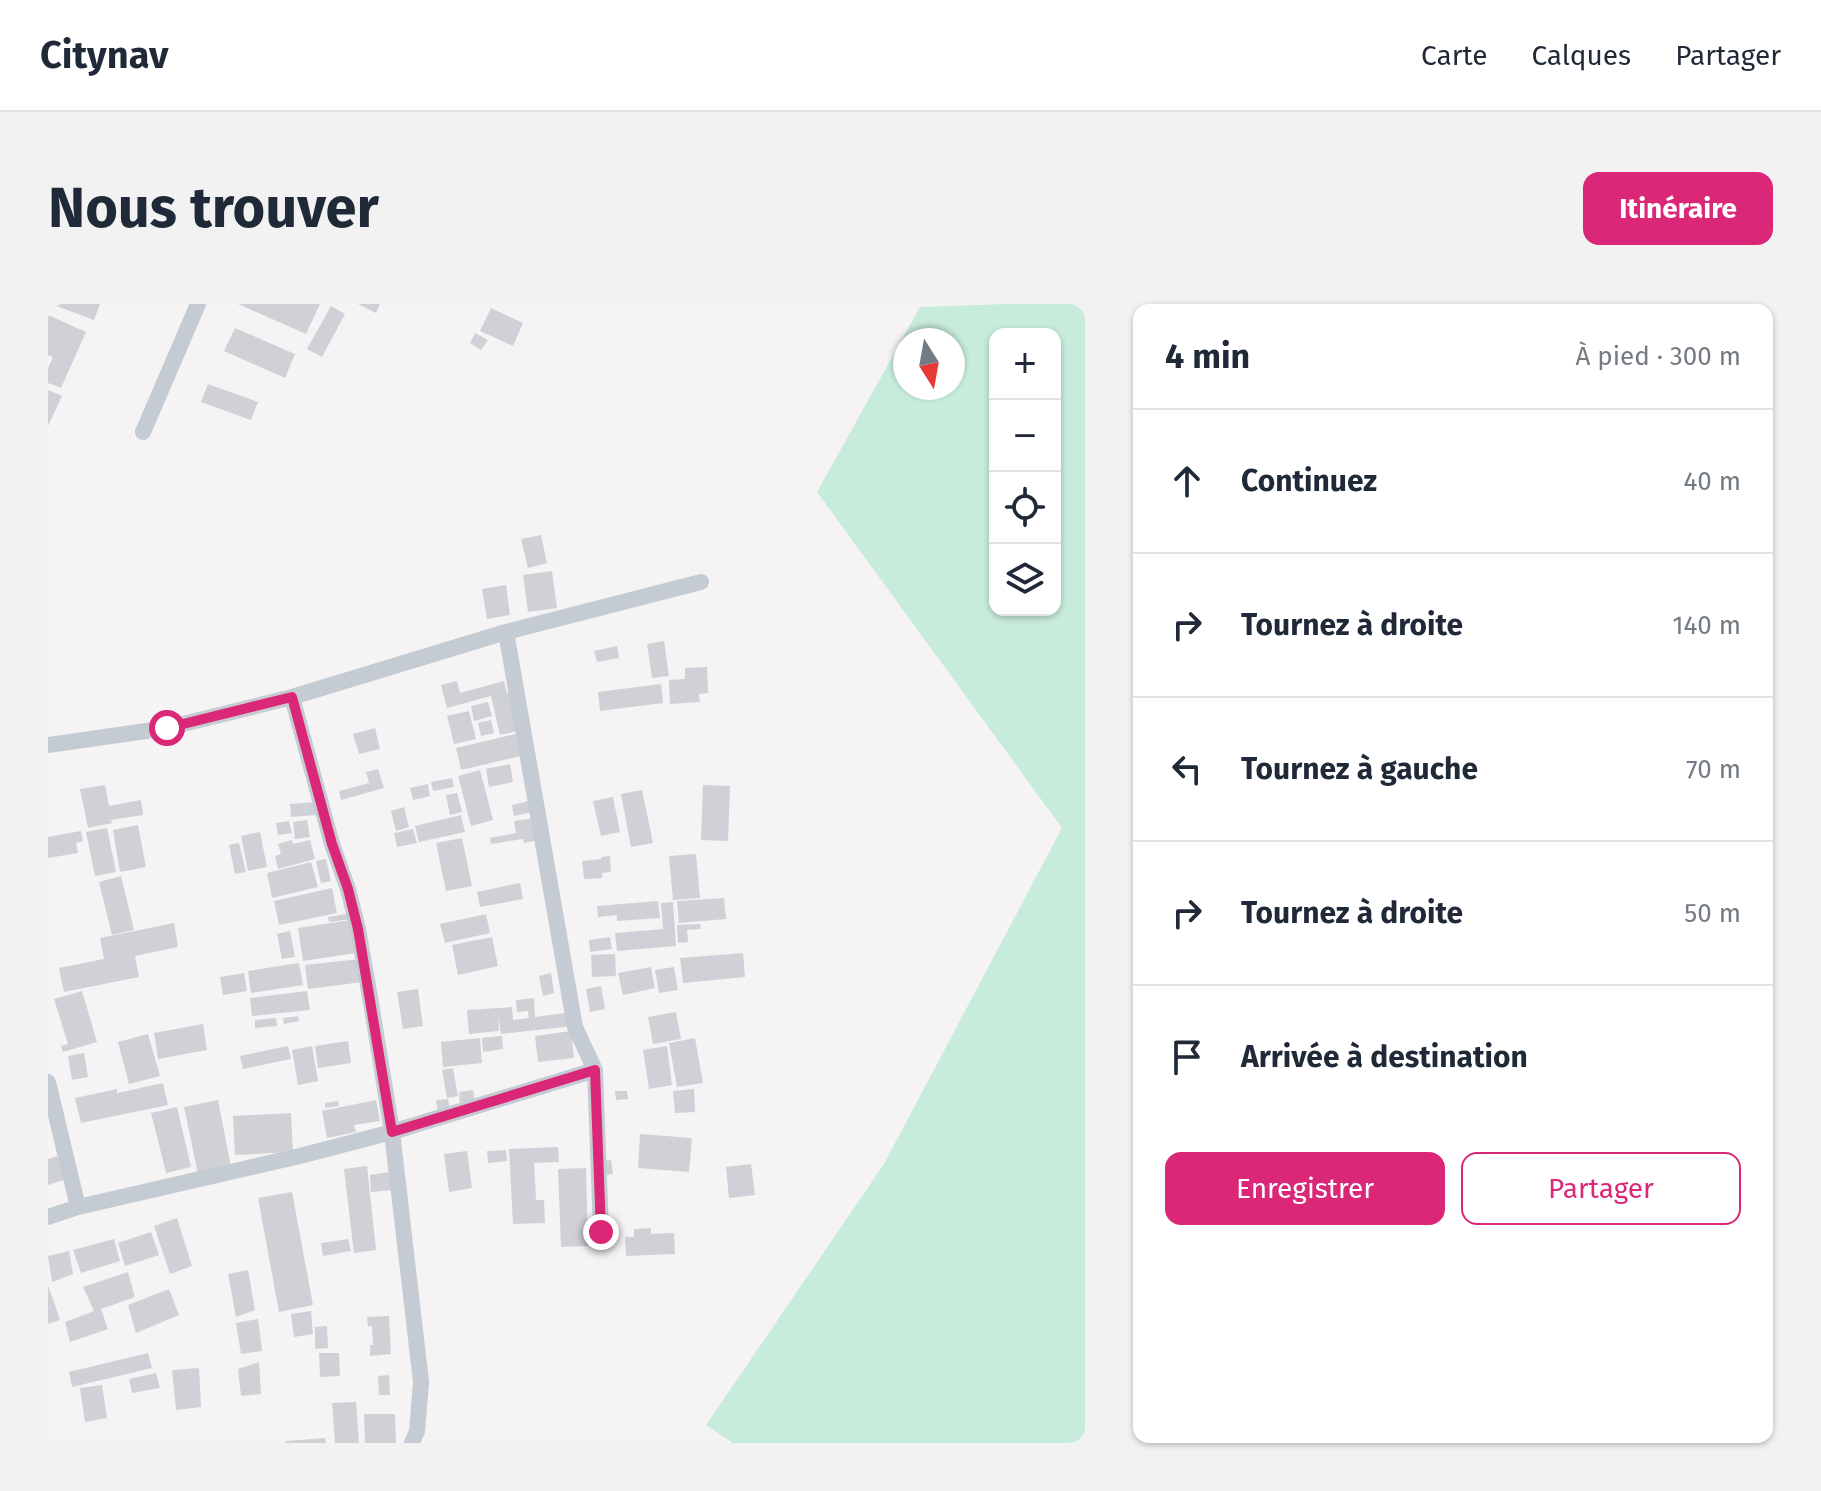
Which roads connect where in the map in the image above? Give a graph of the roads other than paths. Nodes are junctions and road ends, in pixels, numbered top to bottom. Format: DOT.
graph roads {
  1 [pos="198,304"];
  2 [pos="143,432"];
  3 [pos="701,582"];
  4 [pos="506,632"];
  5 [pos="292,697"];
  6 [pos="48,745"];
  7 [pos="595,1070"];
  8 [pos="48,1082"];
  9 [pos="392,1132"];
  10 [pos="78,1207"];
  11 [pos="48,1217"];
  12 [pos="601,1232"];
  13 [pos="412,1443"];
  1 -- 2 [label="street"];
  3 -- 4 [label="street"];
  4 -- 5 [label="street"];
  4 -- 7 [label="street"];
  5 -- 6 [label="street"];
  5 -- 9 [label="street"];
  7 -- 9 [label="street"];
  7 -- 12 [label="street"];
  8 -- 10 [label="street"];
  9 -- 10 [label="street"];
  9 -- 13 [label="street"];
  10 -- 11 [label="street"];
}
